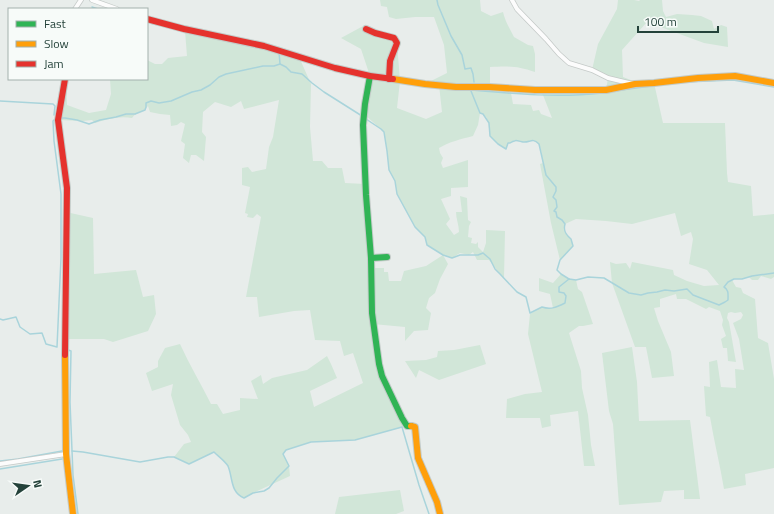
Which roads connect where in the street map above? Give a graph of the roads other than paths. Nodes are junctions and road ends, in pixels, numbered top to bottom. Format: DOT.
graph roads {
  1 [pos="82,0"];
  2 [pos="92,0"];
  3 [pos="512,0"];
  4 [pos="76,8"];
  5 [pos="114,8"];
  6 [pos="148,19"];
  7 [pos="366,29"];
  8 [pos="370,76"];
  9 [pos="389,79"];
  10 [pos="65,80"];
  11 [pos="774,83"];
  12 [pos="635,84"];
  13 [pos="387,257"];
  14 [pos="371,258"];
  15 [pos="66,454"];
  16 [pos="0,464"];
  17 [pos="73,514"];
  18 [pos="440,514"];
  1 -- 4 [label="street"];
  2 -- 5 [label="street"];
  3 -- 12 [label="street"];
  6 -- 8 [label="street"];
  7 -- 9 [label="street"];
  8 -- 9 [label="street"];
  8 -- 14 [label="street"];
  9 -- 12 [label="street"];
  10 -- 15 [label="street"];
  11 -- 12 [label="street"];
  13 -- 14 [label="street"];
  14 -- 18 [label="street"];
  15 -- 16 [label="street"];
  15 -- 17 [label="street"];
}
